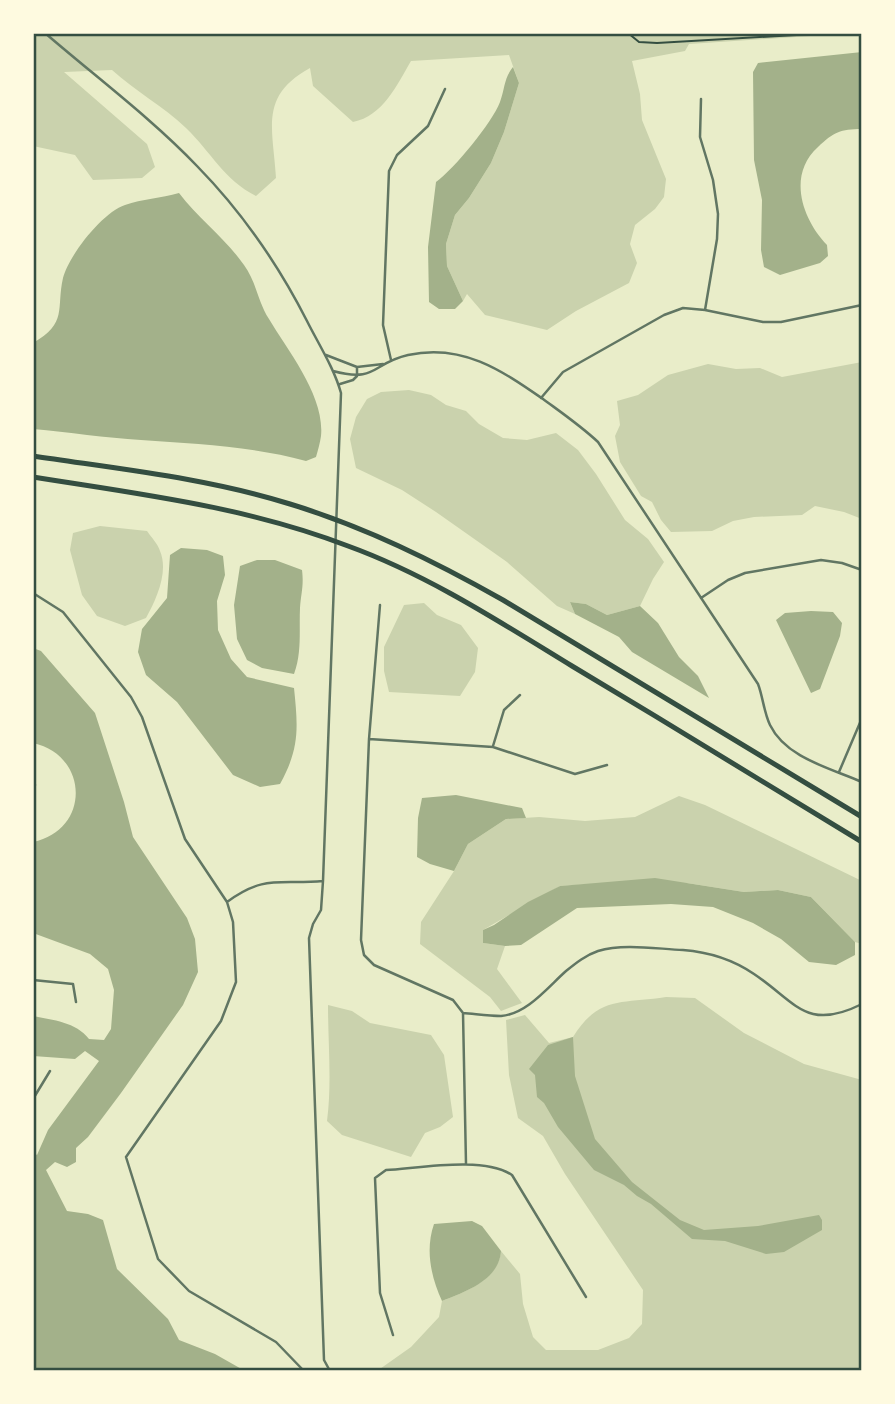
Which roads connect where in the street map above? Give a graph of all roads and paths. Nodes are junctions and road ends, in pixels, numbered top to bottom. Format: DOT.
graph roads {
  1 [pos="45,33"];
  2 [pos="628,33"];
  3 [pos="831,33"];
  4 [pos="445,89"];
  5 [pos="701,99"];
  6 [pos="862,305"];
  7 [pos="705,310"];
  8 [pos="324,354"];
  9 [pos="391,360"];
  10 [pos="383,364"];
  11 [pos="357,367"];
  12 [pos="332,370"];
  13 [pos="357,376"];
  14 [pos="338,384"];
  15 [pos="541,398"];
  16 [pos="33,456"];
  17 [pos="33,477"];
  18 [pos="862,570"];
  19 [pos="33,593"];
  20 [pos="701,598"];
  21 [pos="380,605"];
  22 [pos="520,695"];
  23 [pos="862,718"];
  24 [pos="369,739"];
  25 [pos="493,747"];
  26 [pos="607,765"];
  27 [pos="839,772"];
  28 [pos="862,782"];
  29 [pos="862,817"];
  30 [pos="862,842"];
  31 [pos="323,881"];
  32 [pos="227,902"];
  33 [pos="33,980"];
  34 [pos="76,1002"];
  35 [pos="862,1004"];
  36 [pos="463,1013"];
  37 [pos="50,1071"];
  38 [pos="33,1099"];
  39 [pos="466,1165"];
  40 [pos="586,1297"];
  41 [pos="393,1335"];
  42 [pos="304,1371"];
  43 [pos="330,1371"];
  1 -- 8 [label="street"];
  2 -- 3 [label="path"];
  4 -- 9 [label="street"];
  5 -- 7 [label="street"];
  6 -- 7 [label="street"];
  7 -- 15 [label="street"];
  8 -- 11 [label="street"];
  8 -- 12 [label="street"];
  9 -- 10 [label="street"];
  9 -- 15 [label="street"];
  10 -- 11 [label="street"];
  10 -- 13 [label="street"];
  11 -- 13 [label="street"];
  12 -- 13 [label="street"];
  12 -- 14 [label="street"];
  13 -- 14 [label="street"];
  14 -- 31 [label="street"];
  15 -- 20 [label="street"];
  16 -- 29 [label="highway"];
  17 -- 30 [label="highway"];
  18 -- 20 [label="street"];
  19 -- 32 [label="street"];
  20 -- 27 [label="street"];
  21 -- 24 [label="street"];
  22 -- 25 [label="street"];
  23 -- 27 [label="street"];
  24 -- 25 [label="street"];
  24 -- 36 [label="street"];
  25 -- 26 [label="street"];
  27 -- 28 [label="street"];
  31 -- 32 [label="street"];
  31 -- 43 [label="street"];
  32 -- 42 [label="street"];
  33 -- 34 [label="street"];
  35 -- 36 [label="street"];
  36 -- 39 [label="street"];
  37 -- 38 [label="street"];
  39 -- 40 [label="street"];
  39 -- 41 [label="street"];
}
